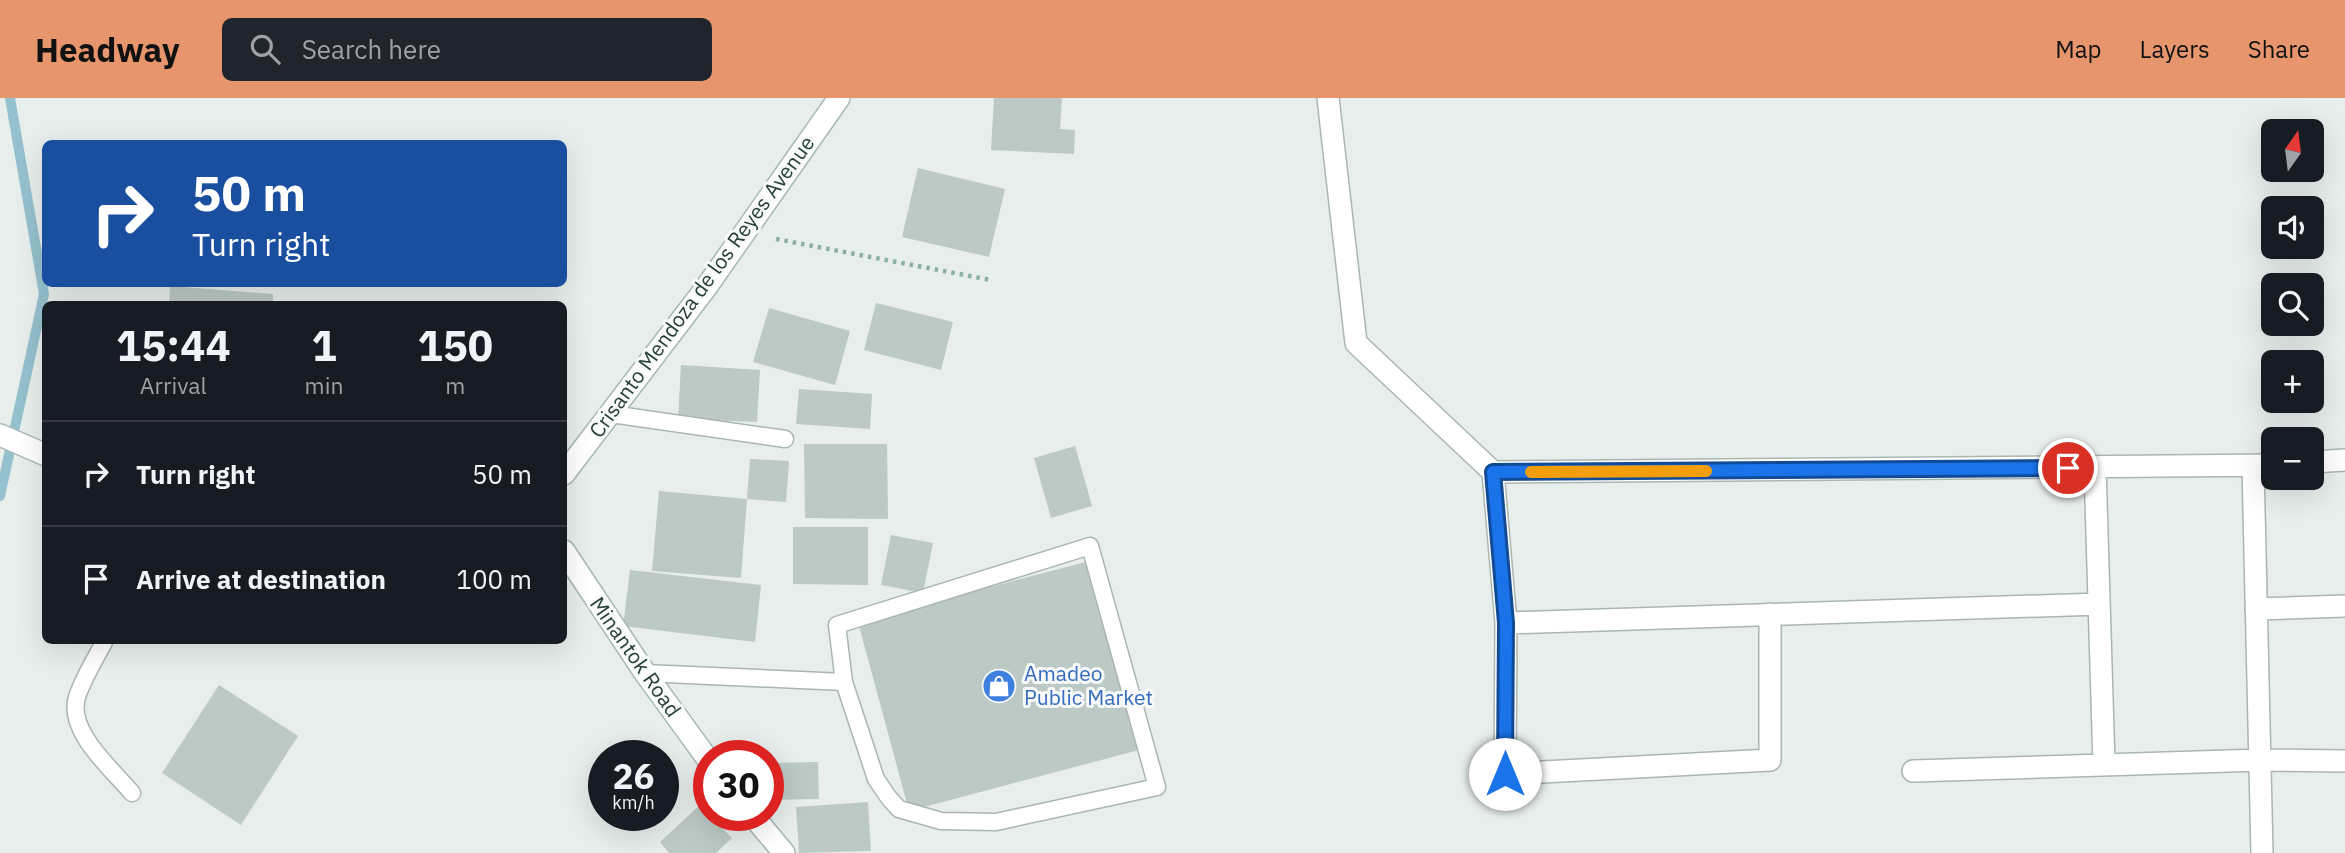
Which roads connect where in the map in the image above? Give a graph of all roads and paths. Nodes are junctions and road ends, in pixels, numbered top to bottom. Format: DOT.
graph roads {
  1 [pos="839,98"];
  2 [pos="1328,98"];
  3 [pos="744,232"];
  4 [pos="992,280"];
  5 [pos="611,414"];
  6 [pos="0,435"];
  7 [pos="785,439"];
  8 [pos="42,453"];
  9 [pos="2345,460"];
  10 [pos="2324,461"];
  11 [pos="2261,465"];
  12 [pos="2095,468"];
  13 [pos="567,470"];
  14 [pos="1493,472"];
  15 [pos="2262,490"];
  16 [pos="567,556"];
  17 [pos="2099,604"];
  18 [pos="2345,606"];
  19 [pos="2256,609"];
  20 [pos="1770,614"];
  21 [pos="1506,623"];
  22 [pos="103,644"];
  23 [pos="645,673"];
  24 [pos="844,682"];
  25 [pos="694,740"];
  26 [pos="2260,760"];
  27 [pos="2345,761"];
  28 [pos="2104,764"];
  29 [pos="1913,771"];
  30 [pos="132,793"];
  31 [pos="766,831"];
  32 [pos="784,853"];
  33 [pos="2262,853"];
  1 -- 3 [label="street, Crisanto Mendoza de los Reyes Avenue"];
  2 -- 14 [label="street"];
  3 -- 4 [label="path"];
  3 -- 5 [label="street, Crisanto Mendoza de los Reyes Avenue"];
  5 -- 7 [label="lane"];
  5 -- 13 [label="street, Crisanto Mendoza de los Reyes Avenue"];
  6 -- 8 [label="street"];
  9 -- 10 [label="street"];
  11 -- 12 [label="street"];
  12 -- 14 [label="street"];
  12 -- 17 [label="street"];
  14 -- 21 [label="street"];
  15 -- 19 [label="street"];
  16 -- 23 [label="street, Minantok Road"];
  17 -- 20 [label="street"];
  17 -- 28 [label="street"];
  18 -- 19 [label="street"];
  19 -- 26 [label="street"];
  20 -- 21 [label="street"];
  20 -- 21 [label="street"];
  22 -- 30 [label="lane"];
  23 -- 24 [label="lane"];
  23 -- 25 [label="street, Minantok Road"];
  24 -- 24 [label="lane"];
  26 -- 27 [label="street"];
  26 -- 28 [label="street"];
  26 -- 33 [label="street"];
  28 -- 29 [label="street"];
  31 -- 32 [label="street"];
}
